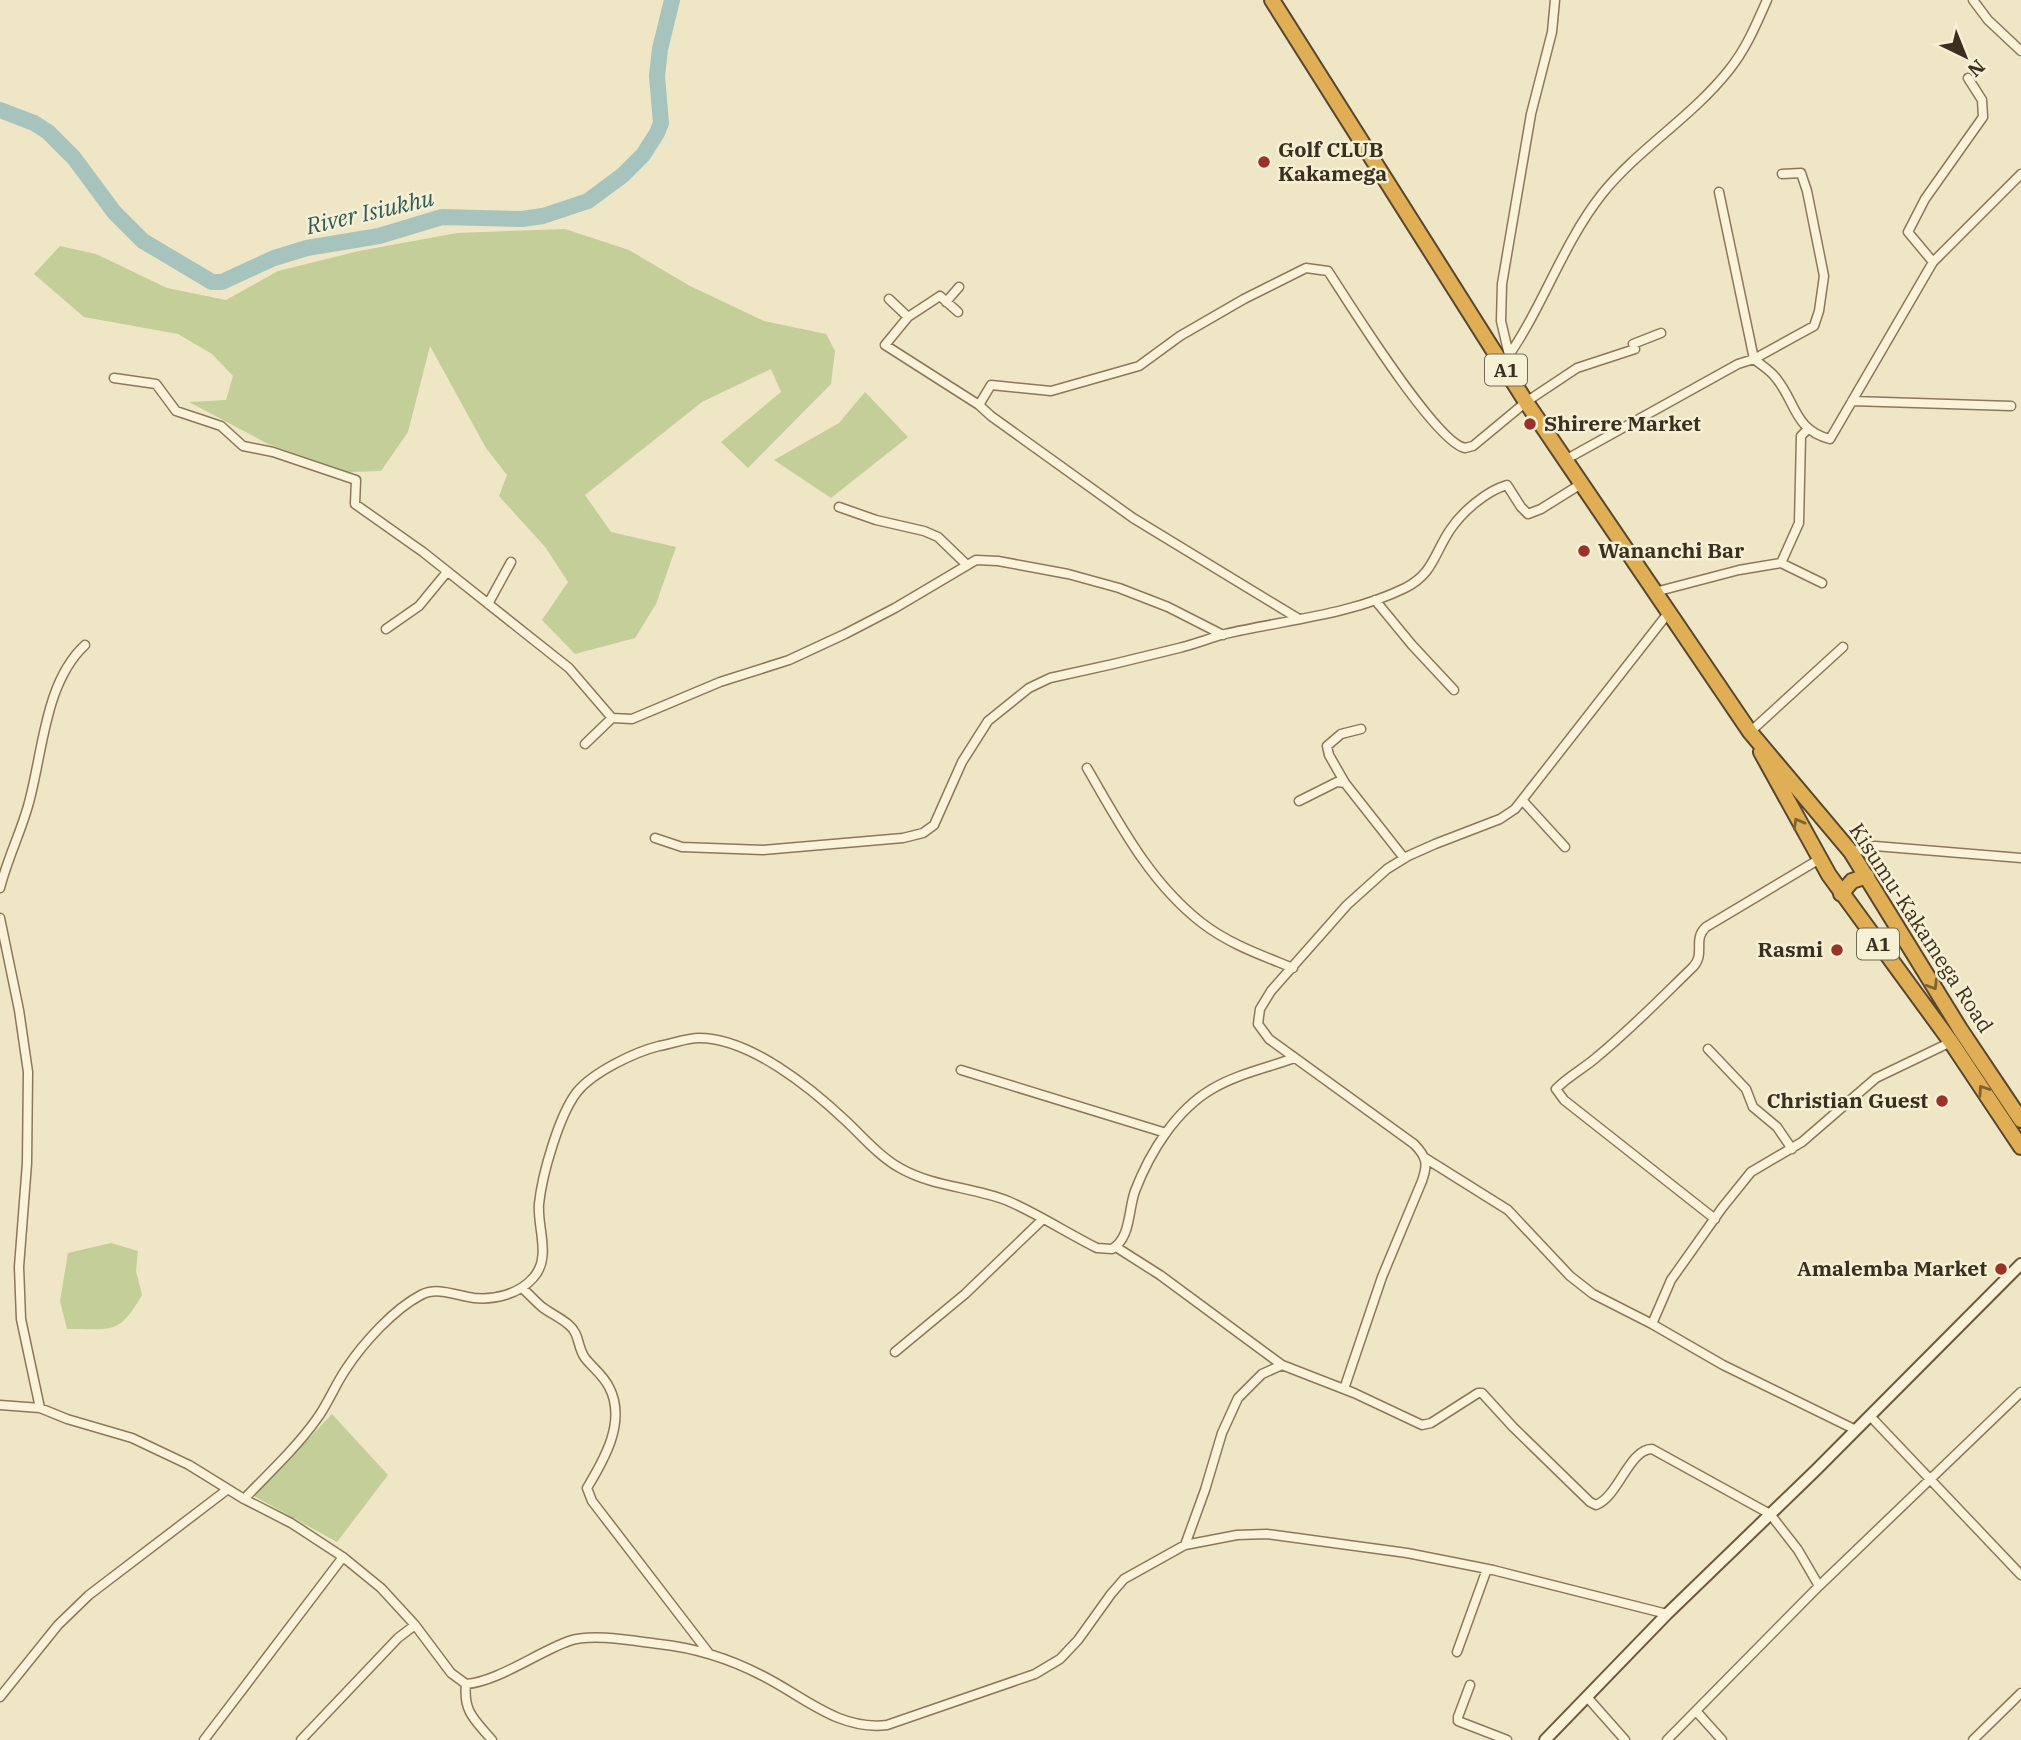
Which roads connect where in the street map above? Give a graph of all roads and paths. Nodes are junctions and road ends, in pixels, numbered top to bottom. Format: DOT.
graph roads {
  1 [pos="1272,0"];
  2 [pos="1555,0"];
  3 [pos="1767,0"];
  4 [pos="1973,0"];
  5 [pos="2021,51"];
  6 [pos="1968,78"];
  7 [pos="1782,174"];
  8 [pos="2021,174"];
  9 [pos="1719,192"];
  10 [pos="1933,262"];
  11 [pos="959,287"];
  12 [pos="889,299"];
  13 [pos="946,302"];
  14 [pos="958,312"];
  15 [pos="908,317"];
  16 [pos="1661,332"];
  17 [pos="1754,359"];
  18 [pos="1506,360"];
  19 [pos="114,378"];
  20 [pos="1852,401"];
  21 [pos="1526,402"];
  22 [pos="979,405"];
  23 [pos="2011,407"];
  24 [pos="1808,429"];
  25 [pos="1565,460"];
  26 [pos="1581,484"];
  27 [pos="839,507"];
  28 [pos="511,562"];
  29 [pos="1781,563"];
  30 [pos="967,565"];
  31 [pos="447,572"];
  32 [pos="1822,583"];
  33 [pos="1655,592"];
  34 [pos="1375,600"];
  35 [pos="488,604"];
  36 [pos="1669,612"];
  37 [pos="1299,619"];
  38 [pos="386,629"];
  39 [pos="1223,635"];
  40 [pos="85,645"];
  41 [pos="1843,647"];
  42 [pos="1454,690"];
  43 [pos="612,718"];
  44 [pos="1361,729"];
  45 [pos="1750,732"];
  46 [pos="585,744"];
  47 [pos="1087,768"];
  48 [pos="1345,783"];
  49 [pos="1298,801"];
  50 [pos="1522,801"];
  51 [pos="655,838"];
  52 [pos="1566,848"];
  53 [pos="1851,852"];
  54 [pos="1404,858"];
  55 [pos="2021,858"];
  56 [pos="1818,860"];
  57 [pos="1867,876"];
  58 [pos="0,888"];
  59 [pos="1841,894"];
  60 [pos="0,918"];
  61 [pos="1293,968"];
  62 [pos="1951,1042"];
  63 [pos="1708,1049"];
  64 [pos="1294,1058"];
  65 [pos="961,1070"];
  66 [pos="2021,1120"];
  67 [pos="1166,1133"];
  68 [pos="2021,1147"];
  69 [pos="1791,1149"];
  70 [pos="1425,1158"];
  71 [pos="1715,1219"];
  72 [pos="1042,1220"];
  73 [pos="1116,1247"];
  74 [pos="2021,1265"];
  75 [pos="523,1288"];
  76 [pos="1652,1324"];
  77 [pos="895,1352"];
  78 [pos="1282,1365"];
  79 [pos="1344,1389"];
  80 [pos="2021,1392"];
  81 [pos="0,1405"];
  82 [pos="40,1408"];
  83 [pos="1870,1416"];
  84 [pos="1856,1430"];
  85 [pos="1932,1479"];
  86 [pos="228,1489"];
  87 [pos="244,1499"];
  88 [pos="1770,1514"];
  89 [pos="1185,1545"];
  90 [pos="343,1557"];
  91 [pos="1487,1569"];
  92 [pos="2021,1575"];
  93 [pos="1819,1586"];
  94 [pos="1667,1614"];
  95 [pos="415,1625"];
  96 [pos="708,1652"];
  97 [pos="1457,1652"];
  98 [pos="466,1684"];
  99 [pos="1470,1685"];
  100 [pos="2021,1693"];
  101 [pos="0,1697"];
  102 [pos="1587,1697"];
  103 [pos="1696,1711"];
  104 [pos="204,1740"];
  105 [pos="301,1740"];
  106 [pos="492,1740"];
  107 [pos="1507,1740"];
  108 [pos="1545,1740"];
  109 [pos="1625,1740"];
  110 [pos="1667,1740"];
  111 [pos="1722,1740"];
  112 [pos="1973,1740"];
  1 -- 18 [label="highway, Kisumu-Kakamega Road / A1"];
  2 -- 18 [label="street"];
  3 -- 18 [label="street"];
  4 -- 5 [label="street"];
  6 -- 10 [label="street"];
  7 -- 17 [label="street"];
  8 -- 10 [label="street"];
  9 -- 17 [label="street"];
  10 -- 20 [label="street"];
  11 -- 13 [label="street"];
  12 -- 15 [label="street"];
  13 -- 14 [label="street"];
  13 -- 15 [label="street"];
  15 -- 22 [label="street"];
  16 -- 21 [label="street"];
  17 -- 24 [label="street"];
  17 -- 25 [label="street"];
  18 -- 21 [label="highway, Kisumu-Kakamega Road / A1"];
  19 -- 31 [label="street"];
  20 -- 23 [label="street"];
  20 -- 24 [label="street"];
  21 -- 22 [label="street"];
  21 -- 25 [label="highway, Kisumu-Kakamega Road / A1"];
  22 -- 37 [label="street"];
  24 -- 29 [label="street"];
  25 -- 26 [label="highway, Kisumu-Kakamega Road / A1"];
  26 -- 33 [label="highway, Kisumu-Kakamega Road / A1"];
  26 -- 34 [label="street"];
  27 -- 30 [label="street"];
  28 -- 35 [label="street"];
  29 -- 32 [label="street"];
  29 -- 33 [label="street"];
  30 -- 39 [label="street"];
  30 -- 43 [label="street"];
  31 -- 35 [label="street"];
  31 -- 38 [label="street"];
  33 -- 36 [label="highway, Kisumu-Kakamega Road / A1"];
  34 -- 37 [label="street"];
  34 -- 42 [label="street"];
  35 -- 43 [label="street"];
  36 -- 45 [label="highway, Kisumu-Kakamega Road / A1"];
  36 -- 50 [label="street"];
  37 -- 39 [label="street"];
  39 -- 51 [label="street"];
  40 -- 58 [label="street"];
  41 -- 45 [label="street"];
  43 -- 46 [label="street"];
  44 -- 48 [label="street"];
  45 -- 53 [label="highway, Kisumu-Kakamega Road / A1"];
  56 -- 45 [label="highway, Kisumu-Kakamega Road / A1, one-way"];
  47 -- 61 [label="street"];
  48 -- 49 [label="street"];
  48 -- 54 [label="street"];
  50 -- 52 [label="street"];
  50 -- 54 [label="street"];
  53 -- 55 [label="street"];
  53 -- 57 [label="highway, Kisumu-Kakamega Road / A1"];
  54 -- 61 [label="street"];
  56 -- 59 [label="highway, Kisumu-Kakamega Road / A1"];
  56 -- 71 [label="street"];
  57 -- 59 [label="highway"];
  57 -- 66 [label="highway, Kisumu-Kakamega Road / A1, one-way"];
  59 -- 62 [label="highway, Kisumu-Kakamega Road / A1"];
  60 -- 82 [label="street"];
  61 -- 64 [label="street"];
  68 -- 62 [label="highway, Kisumu-Kakamega Road / A1, one-way"];
  62 -- 69 [label="street"];
  63 -- 69 [label="street"];
  64 -- 67 [label="street"];
  64 -- 70 [label="street"];
  65 -- 67 [label="street"];
  67 -- 73 [label="street"];
  69 -- 71 [label="street"];
  70 -- 76 [label="street"];
  70 -- 79 [label="street"];
  71 -- 76 [label="street"];
  72 -- 73 [label="street"];
  72 -- 75 [label="street"];
  72 -- 77 [label="street"];
  73 -- 78 [label="street"];
  74 -- 83 [label="main road"];
  75 -- 87 [label="street"];
  75 -- 96 [label="street"];
  76 -- 84 [label="street"];
  78 -- 79 [label="street"];
  78 -- 89 [label="street"];
  79 -- 88 [label="street"];
  80 -- 85 [label="street"];
  81 -- 82 [label="street"];
  82 -- 86 [label="street"];
  83 -- 84 [label="main road"];
  83 -- 85 [label="street"];
  84 -- 88 [label="main road"];
  85 -- 92 [label="street"];
  85 -- 93 [label="street"];
  86 -- 87 [label="street"];
  86 -- 101 [label="street"];
  87 -- 90 [label="street"];
  88 -- 93 [label="street"];
  88 -- 94 [label="main road"];
  89 -- 91 [label="street"];
  89 -- 96 [label="street"];
  90 -- 95 [label="street"];
  90 -- 104 [label="street"];
  91 -- 94 [label="street"];
  91 -- 97 [label="street"];
  93 -- 103 [label="street"];
  94 -- 102 [label="main road"];
  95 -- 98 [label="street"];
  95 -- 105 [label="street"];
  96 -- 98 [label="street"];
  98 -- 106 [label="street"];
  99 -- 107 [label="street"];
  100 -- 112 [label="street"];
  102 -- 108 [label="main road"];
  102 -- 109 [label="street"];
  103 -- 110 [label="street"];
  103 -- 111 [label="street"];
}
